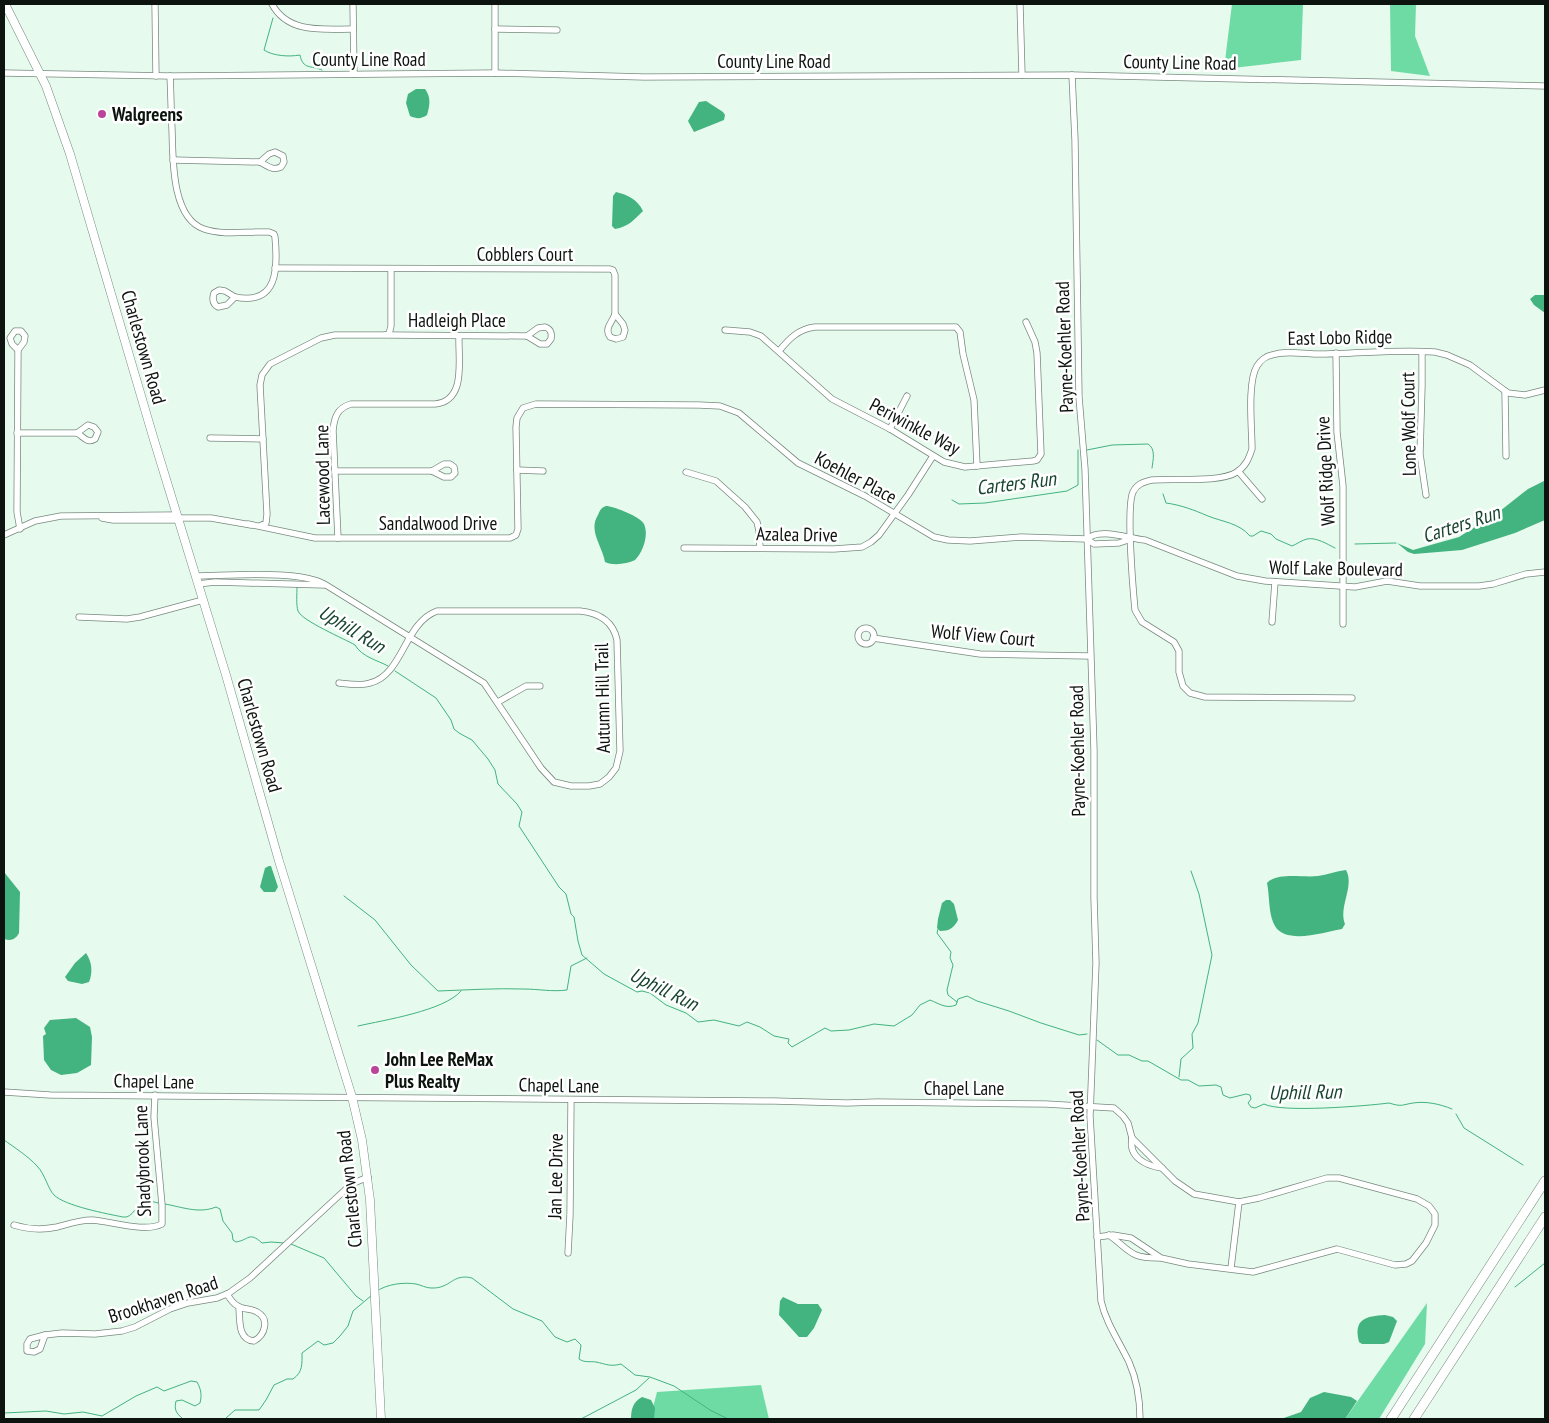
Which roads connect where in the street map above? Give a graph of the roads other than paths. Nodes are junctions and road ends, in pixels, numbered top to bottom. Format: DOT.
graph roads {
  1 [pos="5,4"];
  2 [pos="155,4"];
  3 [pos="272,4"];
  4 [pos="353,4"];
  5 [pos="495,4"];
  6 [pos="1020,4"];
  7 [pos="495,28"];
  8 [pos="353,29"];
  9 [pos="557,30"];
  10 [pos="4,73"];
  11 [pos="39,73"];
  12 [pos="495,73"];
  13 [pos="354,74"];
  14 [pos="1022,75"];
  15 [pos="1072,75"];
  16 [pos="156,76"];
  17 [pos="170,76"];
  18 [pos="1545,86"];
  19 [pos="173,160"];
  20 [pos="260,162"];
  21 [pos="275,268"];
  22 [pos="391,269"];
  23 [pos="235,297"];
  24 [pos="615,314"];
  25 [pos="1026,322"];
  26 [pos="725,330"];
  27 [pos="387,335"];
  28 [pos="459,336"];
  29 [pos="527,336"];
  30 [pos="18,350"];
  31 [pos="779,351"];
  32 [pos="1422,352"];
  33 [pos="1336,353"];
  34 [pos="1545,390"];
  35 [pos="1505,391"];
  36 [pos="908,396"];
  37 [pos="626,405"];
  38 [pos="890,429"];
  39 [pos="17,433"];
  40 [pos="76,433"];
  41 [pos="210,438"];
  42 [pos="263,439"];
  43 [pos="933,456"];
  44 [pos="1506,456"];
  45 [pos="977,466"];
  46 [pos="518,470"];
  47 [pos="335,471"];
  48 [pos="432,471"];
  49 [pos="543,471"];
  50 [pos="1238,471"];
  51 [pos="686,472"];
  52 [pos="1426,495"];
  53 [pos="1262,499"];
  54 [pos="893,513"];
  55 [pos="178,518"];
  56 [pos="248,524"];
  57 [pos="20,529"];
  58 [pos="4,535"];
  59 [pos="338,538"];
  60 [pos="1087,539"];
  61 [pos="1131,539"];
  62 [pos="684,548"];
  63 [pos="760,548"];
  64 [pos="1545,572"];
  65 [pos="196,576"];
  66 [pos="1275,582"];
  67 [pos="198,584"];
  68 [pos="326,585"];
  69 [pos="1344,586"];
  70 [pos="203,600"];
  71 [pos="79,617"];
  72 [pos="1272,622"];
  73 [pos="1344,624"];
  74 [pos="410,636"];
  75 [pos="873,638"];
  76 [pos="1090,656"];
  77 [pos="339,683"];
  78 [pos="540,686"];
  79 [pos="1352,698"];
  80 [pos="498,702"];
  81 [pos="4,1092"];
  82 [pos="155,1095"];
  83 [pos="352,1097"];
  84 [pos="571,1100"];
  85 [pos="1090,1106"];
  86 [pos="1132,1138"];
  87 [pos="1162,1168"];
  88 [pos="368,1177"];
  89 [pos="1545,1181"];
  90 [pos="1239,1202"];
  91 [pos="1545,1217"];
  92 [pos="14,1225"];
  93 [pos="1098,1236"];
  94 [pos="1109,1236"];
  95 [pos="568,1253"];
  96 [pos="1161,1258"];
  97 [pos="1231,1268"];
  98 [pos="227,1294"];
  99 [pos="240,1308"];
  100 [pos="45,1335"];
  101 [pos="381,1419"];
  102 [pos="1140,1419"];
  103 [pos="1390,1419"];
  104 [pos="1414,1419"];
  1 -- 11 [label="main road, Charlestown Road"];
  2 -- 16 [label="street"];
  3 -- 8 [label="street"];
  4 -- 8 [label="street"];
  5 -- 7 [label="street"];
  6 -- 14 [label="street"];
  7 -- 9 [label="street"];
  7 -- 12 [label="street"];
  8 -- 13 [label="street"];
  10 -- 11 [label="street, County Line Road"];
  11 -- 16 [label="street, County Line Road"];
  11 -- 55 [label="main road, Charlestown Road"];
  12 -- 13 [label="street, County Line Road"];
  12 -- 14 [label="street, County Line Road"];
  13 -- 17 [label="street, County Line Road"];
  14 -- 15 [label="street, County Line Road"];
  15 -- 18 [label="street, County Line Road"];
  15 -- 60 [label="street, Payne-Koehler Road"];
  16 -- 17 [label="street, County Line Road"];
  17 -- 19 [label="street"];
  19 -- 20 [label="street"];
  19 -- 21 [label="street"];
  21 -- 22 [label="street"];
  21 -- 23 [label="street"];
  22 -- 24 [label="street, Cobblers Court"];
  22 -- 27 [label="street"];
  25 -- 45 [label="street, Periwinkle Way"];
  26 -- 31 [label="street, Periwinkle Way"];
  27 -- 28 [label="street, Hadleigh Place"];
  27 -- 42 [label="street, Hadleigh Place"];
  28 -- 29 [label="street, Hadleigh Place"];
  28 -- 47 [label="street, Lacewood Lane"];
  30 -- 39 [label="street"];
  31 -- 38 [label="street, Periwinkle Way"];
  31 -- 45 [label="street"];
  32 -- 33 [label="street, East Lobo Ridge"];
  32 -- 35 [label="street, East Lobo Ridge"];
  32 -- 52 [label="street, Lone Wolf Court"];
  33 -- 50 [label="street, East Lobo Ridge"];
  33 -- 69 [label="street, Wolf Ridge Drive"];
  34 -- 35 [label="street, East Lobo Ridge"];
  35 -- 44 [label="street"];
  36 -- 38 [label="street"];
  37 -- 46 [label="street, Sandalwood Drive"];
  37 -- 54 [label="street, Koehler Place"];
  38 -- 43 [label="street, Periwinkle Way"];
  39 -- 40 [label="street"];
  39 -- 57 [label="street"];
  41 -- 42 [label="street"];
  42 -- 56 [label="street, Hadleigh Place"];
  43 -- 45 [label="street, Periwinkle Way"];
  43 -- 54 [label="street, Azalea Drive"];
  46 -- 49 [label="street"];
  46 -- 59 [label="street, Sandalwood Drive"];
  47 -- 48 [label="street"];
  47 -- 59 [label="street, Lacewood Lane"];
  50 -- 53 [label="street"];
  50 -- 61 [label="street"];
  51 -- 63 [label="street"];
  54 -- 60 [label="street, Koehler Place"];
  54 -- 63 [label="street, Azalea Drive"];
  55 -- 56 [label="street, Sandalwood Drive"];
  55 -- 57 [label="street, Sandalwood Drive"];
  55 -- 65 [label="main road, Charlestown Road"];
  56 -- 59 [label="street, Sandalwood Drive"];
  57 -- 58 [label="street, Sandalwood Drive"];
  60 -- 61 [label="street, Wolf Lake Boulevard"];
  60 -- 61 [label="street, Wolf Lake Boulevard"];
  60 -- 76 [label="street, Payne-Koehler Road"];
  61 -- 66 [label="street, Wolf Lake Boulevard"];
  61 -- 79 [label="street"];
  62 -- 63 [label="street, Azalea Drive"];
  64 -- 69 [label="street, Wolf Lake Boulevard"];
  65 -- 67 [label="main road, Charlestown Road"];
  65 -- 68 [label="street, Autumn Hill Trail"];
  66 -- 69 [label="street, Wolf Lake Boulevard"];
  66 -- 72 [label="street"];
  67 -- 68 [label="street, Autumn Hill Trail"];
  67 -- 70 [label="main road, Charlestown Road"];
  68 -- 74 [label="street, Autumn Hill Trail"];
  69 -- 73 [label="street, Wolf Ridge Drive"];
  70 -- 71 [label="street"];
  70 -- 83 [label="main road, Charlestown Road"];
  74 -- 77 [label="street"];
  74 -- 80 [label="street, Autumn Hill Trail"];
  74 -- 80 [label="street, Autumn Hill Trail"];
  75 -- 76 [label="street, Wolf View Court"];
  76 -- 85 [label="street, Payne-Koehler Road"];
  78 -- 80 [label="street"];
  81 -- 82 [label="street, Chapel Lane"];
  82 -- 83 [label="street, Chapel Lane"];
  82 -- 92 [label="street, Shadybrook Lane"];
  83 -- 84 [label="street, Chapel Lane"];
  83 -- 88 [label="main road, Charlestown Road"];
  84 -- 85 [label="street, Chapel Lane"];
  84 -- 95 [label="street, Jan Lee Drive"];
  85 -- 86 [label="street, Chapel Lane"];
  85 -- 93 [label="street, Payne-Koehler Road"];
  86 -- 87 [label="street"];
  86 -- 87 [label="street"];
  87 -- 90 [label="street"];
  88 -- 98 [label="street, Brookhaven Road"];
  88 -- 101 [label="main road, Charlestown Road"];
  89 -- 103 [label="highway"];
  90 -- 97 [label="street"];
  90 -- 97 [label="street"];
  91 -- 104 [label="highway"];
  93 -- 94 [label="street"];
  93 -- 102 [label="street, Payne-Koehler Road"];
  94 -- 96 [label="street"];
  94 -- 96 [label="street"];
  96 -- 97 [label="street"];
  98 -- 99 [label="street"];
  98 -- 100 [label="street, Brookhaven Road"];
  99 -- 99 [label="street"];
}
